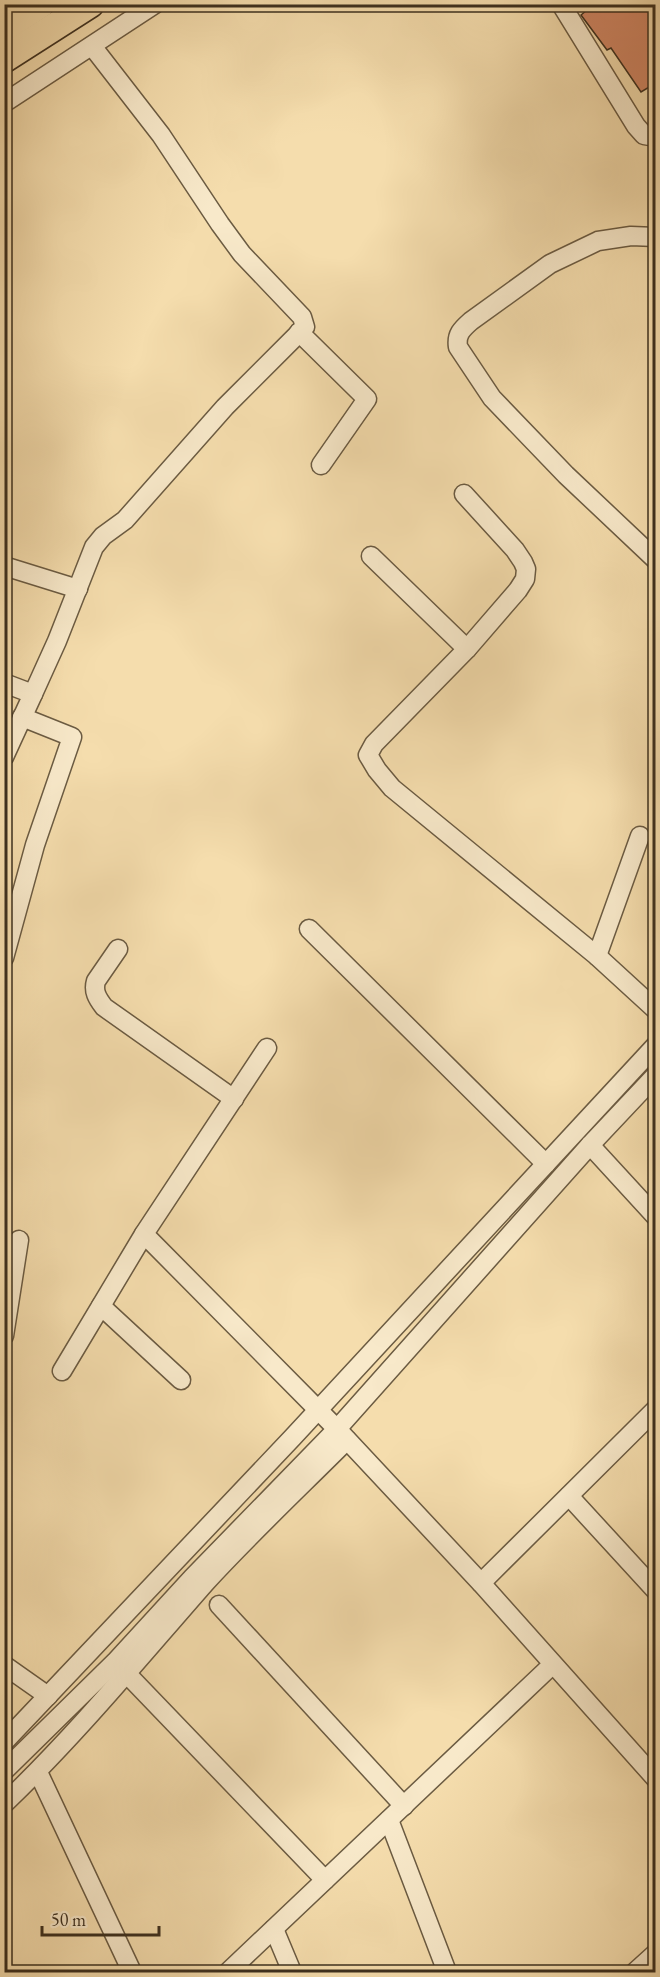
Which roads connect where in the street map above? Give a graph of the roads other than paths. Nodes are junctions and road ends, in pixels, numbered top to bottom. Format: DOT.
graph roads {
  1 [pos="41,4"];
  2 [pos="90,4"];
  3 [pos="155,4"];
  4 [pos="561,4"];
  5 [pos="4,28"];
  6 [pos="92,45"];
  7 [pos="4,59"];
  8 [pos="4,102"];
  9 [pos="656,137"];
  10 [pos="656,237"];
  11 [pos="299,332"];
  12 [pos="321,465"];
  13 [pos="464,494"];
  14 [pos="371,556"];
  15 [pos="656,560"];
  16 [pos="4,566"];
  17 [pos="78,589"];
  18 [pos="467,649"];
  19 [pos="4,683"];
  20 [pos="33,694"];
  21 [pos="22,717"];
  22 [pos="4,757"];
  23 [pos="640,836"];
  24 [pos="309,929"];
  25 [pos="118,949"];
  26 [pos="597,956"];
  27 [pos="4,958"];
  28 [pos="656,1010"];
  29 [pos="656,1045"];
  30 [pos="267,1048"];
  31 [pos="656,1075"];
  32 [pos="234,1099"];
  33 [pos="590,1145"];
  34 [pos="546,1164"];
  35 [pos="656,1217"];
  36 [pos="144,1234"];
  37 [pos="19,1240"];
  38 [pos="101,1306"];
  39 [pos="4,1335"];
  40 [pos="62,1371"];
  41 [pos="181,1380"];
  42 [pos="317,1410"];
  43 [pos="654,1413"];
  44 [pos="342,1435"];
  45 [pos="569,1496"];
  46 [pos="481,1583"];
  47 [pos="656,1591"];
  48 [pos="219,1605"];
  49 [pos="4,1665"];
  50 [pos="552,1665"];
  51 [pos="127,1674"];
  52 [pos="48,1696"];
  53 [pos="4,1742"];
  54 [pos="4,1772"];
  55 [pos="38,1772"];
  56 [pos="656,1779"];
  57 [pos="4,1804"];
  58 [pos="404,1806"];
  59 [pos="389,1820"];
  60 [pos="325,1880"];
  61 [pos="274,1929"];
  62 [pos="656,1953"];
  63 [pos="132,1972"];
  64 [pos="228,1972"];
  65 [pos="292,1972"];
  66 [pos="447,1972"];
  67 [pos="636,1972"];
  1 -- 5 [label="highway"];
  2 -- 7 [label="highway"];
  3 -- 6 [label="street"];
  4 -- 9 [label="street"];
  6 -- 8 [label="street"];
  6 -- 11 [label="street"];
  10 -- 15 [label="street"];
  11 -- 12 [label="street"];
  11 -- 17 [label="street"];
  13 -- 18 [label="street"];
  14 -- 18 [label="street"];
  16 -- 17 [label="street"];
  17 -- 20 [label="street"];
  18 -- 26 [label="street"];
  19 -- 20 [label="street"];
  20 -- 21 [label="street"];
  21 -- 22 [label="street"];
  21 -- 27 [label="street"];
  23 -- 26 [label="street"];
  24 -- 34 [label="street"];
  25 -- 32 [label="street"];
  26 -- 28 [label="street"];
  29 -- 34 [label="street"];
  30 -- 32 [label="street"];
  31 -- 33 [label="street"];
  32 -- 36 [label="street"];
  33 -- 35 [label="street"];
  33 -- 44 [label="street"];
  34 -- 42 [label="street"];
  36 -- 38 [label="street"];
  36 -- 42 [label="street"];
  37 -- 39 [label="street"];
  38 -- 40 [label="street"];
  38 -- 41 [label="street"];
  42 -- 44 [label="street"];
  42 -- 52 [label="street"];
  43 -- 45 [label="street"];
  44 -- 46 [label="street"];
  44 -- 51 [label="street"];
  44 -- 54 [label="street"];
  45 -- 46 [label="street"];
  45 -- 47 [label="street"];
  46 -- 50 [label="street"];
  48 -- 58 [label="street"];
  49 -- 52 [label="street"];
  50 -- 56 [label="street"];
  50 -- 58 [label="street"];
  51 -- 55 [label="street"];
  51 -- 60 [label="street"];
  52 -- 53 [label="street"];
  55 -- 57 [label="street"];
  55 -- 63 [label="street"];
  58 -- 59 [label="street"];
  59 -- 60 [label="street"];
  59 -- 66 [label="street"];
  60 -- 61 [label="street"];
  61 -- 64 [label="street"];
  61 -- 65 [label="street"];
  62 -- 67 [label="street"];
}
